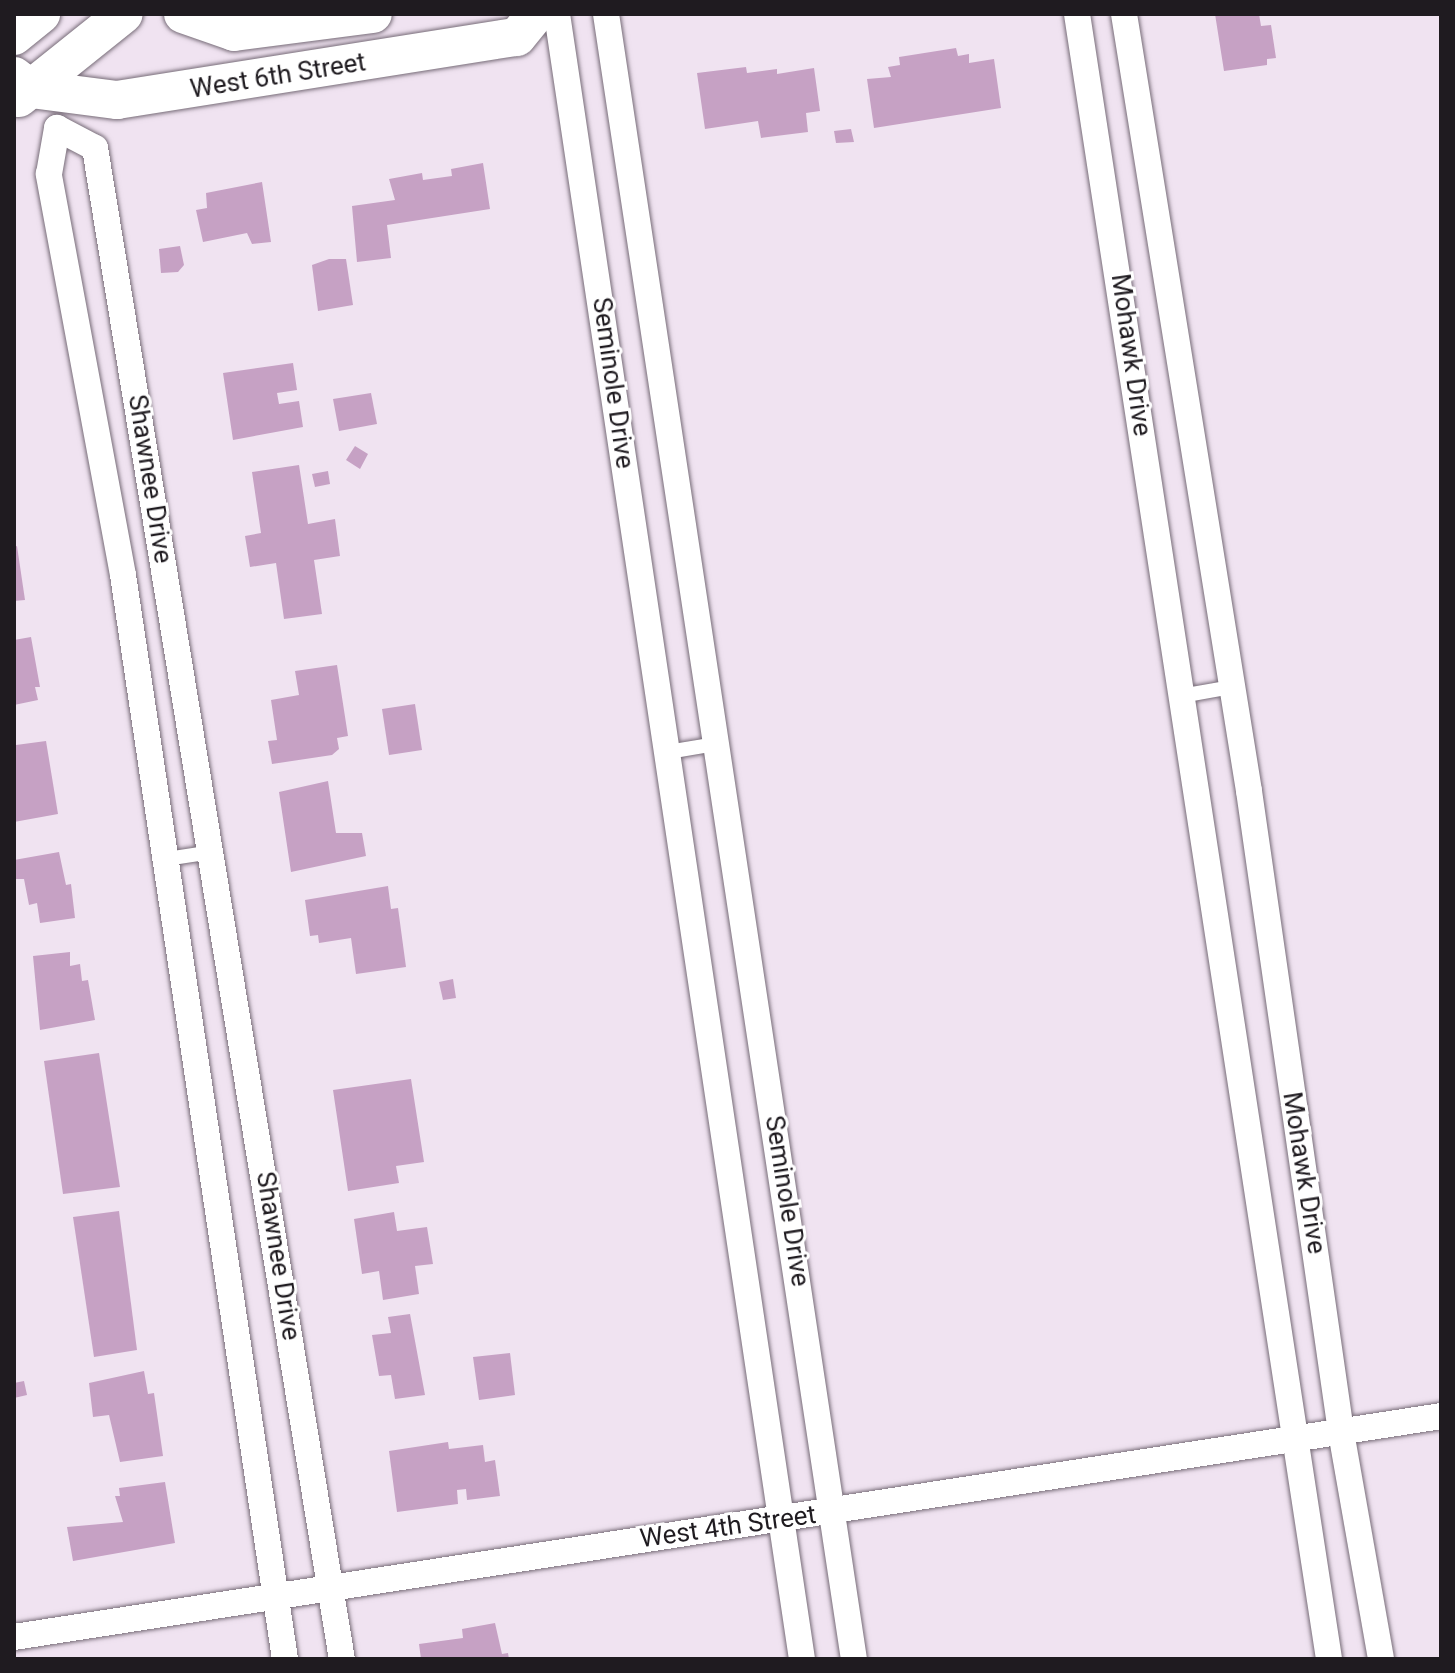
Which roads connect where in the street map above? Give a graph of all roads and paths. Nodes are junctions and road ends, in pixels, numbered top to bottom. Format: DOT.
graph roads {
  1 [pos="41,14"];
  2 [pos="124,14"];
  3 [pos="183,14"];
  4 [pos="373,14"];
  5 [pos="535,14"];
  6 [pos="545,14"];
  7 [pos="557,14"];
  8 [pos="606,14"];
  9 [pos="1077,14"];
  10 [pos="1124,14"];
  11 [pos="14,36"];
  12 [pos="20,89"];
  13 [pos="57,128"];
  14 [pos="1232,687"];
  15 [pos="1181,696"];
  16 [pos="716,744"];
  17 [pos="668,752"];
  18 [pos="212,852"];
  19 [pos="166,859"];
  20 [pos="1441,1416"];
  21 [pos="1341,1432"];
  22 [pos="1296,1440"];
  23 [pos="835,1511"];
  24 [pos="781,1519"];
  25 [pos="332,1586"];
  26 [pos="276,1596"];
  27 [pos="14,1637"];
  28 [pos="285,1659"];
  29 [pos="342,1659"];
  30 [pos="802,1659"];
  31 [pos="854,1659"];
  32 [pos="1329,1659"];
  33 [pos="1381,1659"];
  1 -- 11 [label="street"];
  2 -- 12 [label="street"];
  3 -- 4 [label="street, West 6th Street"];
  5 -- 6 [label="street, West 6th Street"];
  5 -- 12 [label="street, West 6th Street"];
  7 -- 17 [label="street, Seminole Drive"];
  8 -- 16 [label="street, Seminole Drive"];
  9 -- 15 [label="street, Mohawk Drive"];
  10 -- 14 [label="street, Mohawk Drive"];
  12 -- 13 [label="street, Shawnee Drive"];
  13 -- 18 [label="street, Shawnee Drive"];
  13 -- 19 [label="street, Shawnee Drive"];
  14 -- 15 [label="lane"];
  14 -- 21 [label="street, Mohawk Drive"];
  15 -- 22 [label="street, Mohawk Drive"];
  16 -- 17 [label="lane"];
  16 -- 23 [label="street, Seminole Drive"];
  17 -- 24 [label="street, Seminole Drive"];
  18 -- 19 [label="lane"];
  18 -- 25 [label="street, Shawnee Drive"];
  19 -- 26 [label="street, Shawnee Drive"];
  20 -- 21 [label="street, West 4th Street"];
  21 -- 22 [label="street, West 4th Street"];
  21 -- 33 [label="street, Mohawk Drive"];
  22 -- 23 [label="street, West 4th Street"];
  22 -- 32 [label="street, Mohawk Drive"];
  23 -- 24 [label="street, West 4th Street"];
  23 -- 31 [label="street, Seminole Drive"];
  24 -- 25 [label="street, West 4th Street"];
  24 -- 30 [label="street, Seminole Drive"];
  25 -- 26 [label="street, West 4th Street"];
  25 -- 29 [label="street, Shawnee Drive"];
  26 -- 27 [label="street, West 4th Street"];
  26 -- 28 [label="street, Shawnee Drive"];
}
